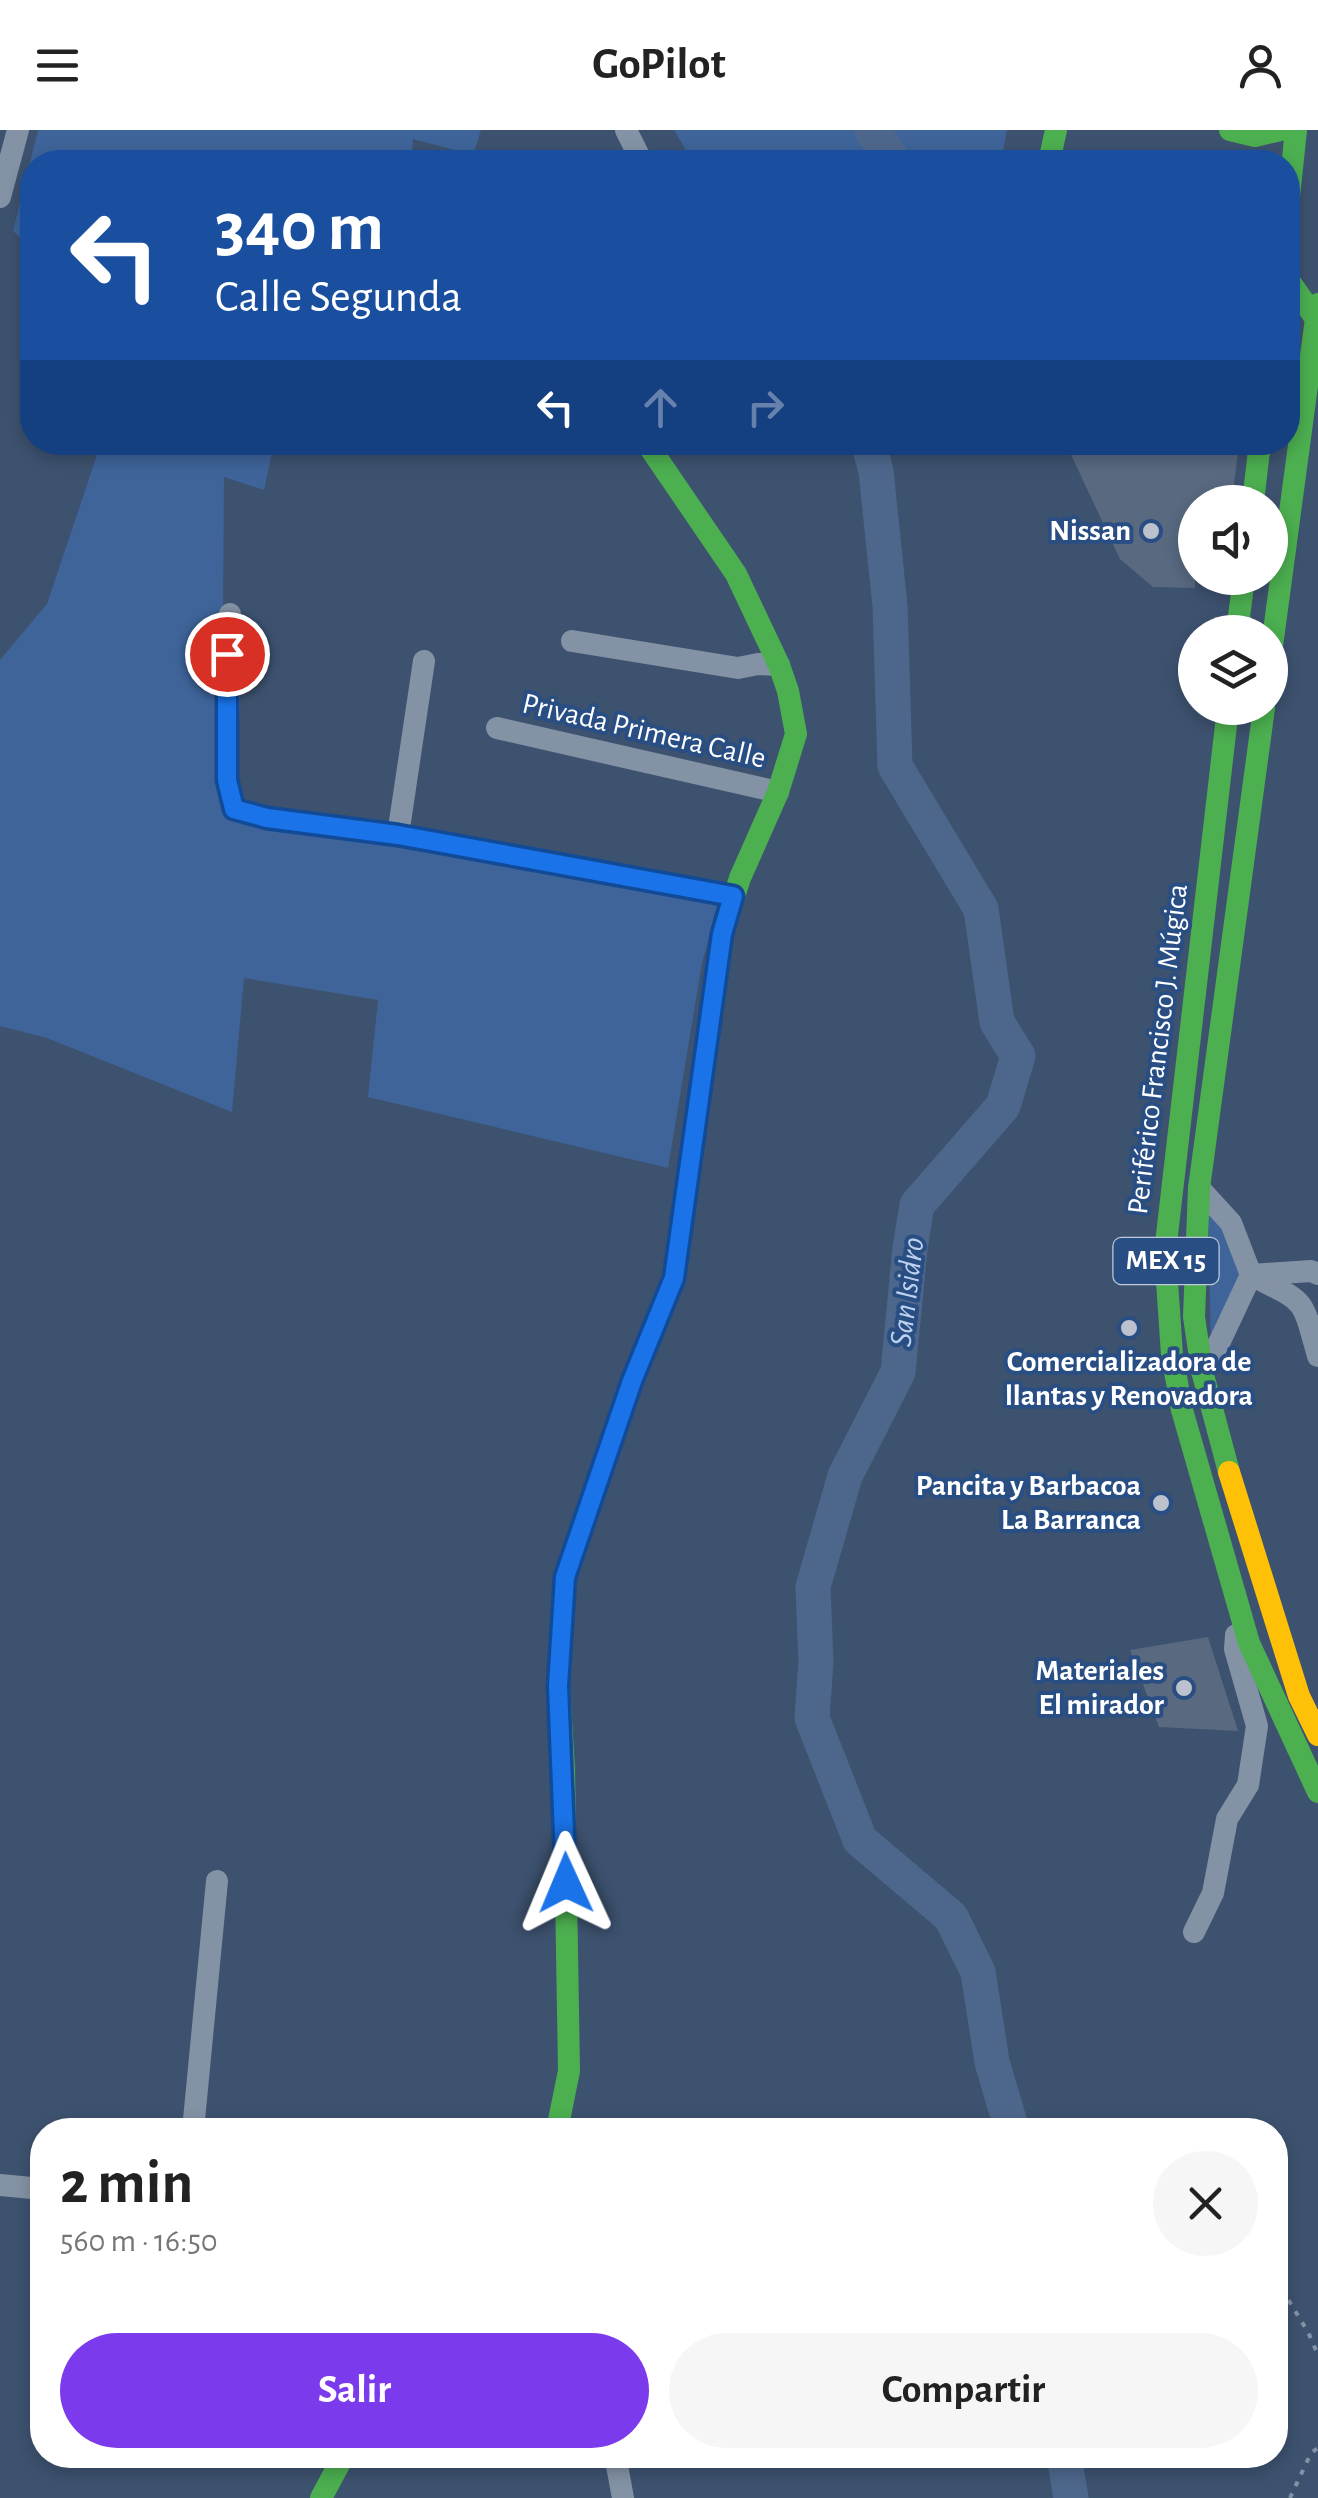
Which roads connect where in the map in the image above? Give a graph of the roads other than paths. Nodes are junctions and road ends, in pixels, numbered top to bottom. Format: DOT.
graph roads {
  1 [pos="18,130"];
  2 [pos="1280,130"];
  3 [pos="1226,135"];
  4 [pos="0,197"];
  5 [pos="1300,292"];
  6 [pos="1317,311"];
  7 [pos="1300,438"];
  8 [pos="655,455"];
  9 [pos="1258,455"];
  10 [pos="1298,455"];
  11 [pos="1255,485"];
  12 [pos="230,614"];
  13 [pos="1276,615"];
  14 [pos="572,641"];
  15 [pos="424,661"];
  16 [pos="779,665"];
  17 [pos="1226,725"];
  18 [pos="1262,725"];
  19 [pos="497,728"];
  20 [pos="778,792"];
  21 [pos="398,835"];
  22 [pos="733,896"];
  23 [pos="1199,1188"];
  24 [pos="1318,1274"];
  25 [pos="1251,1275"];
  26 [pos="1318,1356"];
  27 [pos="1202,1371"];
  28 [pos="1237,1602"];
  29 [pos="1318,1734"];
  30 [pos="1318,1792"];
  31 [pos="217,1880"];
  32 [pos="1194,1932"];
  33 [pos="194,2118"];
  34 [pos="560,2118"];
  35 [pos="0,2185"];
  36 [pos="30,2188"];
  37 [pos="337,2468"];
  38 [pos="617,2468"];
  39 [pos="321,2498"];
  40 [pos="623,2498"];
  1 -- 4 [label="street"];
  2 -- 3 [label="main road"];
  5 -- 6 [label="main road"];
  6 -- 7 [label="main road"];
  8 -- 16 [label="main road"];
  9 -- 11 [label="main road"];
  10 -- 13 [label="main road"];
  12 -- 21 [label="street"];
  14 -- 16 [label="street"];
  15 -- 21 [label="street"];
  16 -- 20 [label="main road"];
  17 -- 28 [label="main road, Periférico Francisco J. Múgica / MEX 15"];
  18 -- 23 [label="main road, Periférico Francisco J. Múgica / MEX 15"];
  19 -- 20 [label="street, Privada Primera Calle"];
  20 -- 22 [label="main road"];
  21 -- 22 [label="street"];
  22 -- 34 [label="main road"];
  23 -- 25 [label="street"];
  23 -- 27 [label="main road, Periférico Francisco J. Múgica / MEX 15"];
  24 -- 25 [label="street"];
  25 -- 26 [label="street"];
  25 -- 27 [label="street"];
  27 -- 29 [label="main road, Periférico Francisco J. Múgica / MEX 15"];
  28 -- 30 [label="main road, Periférico Francisco J. Múgica / MEX 15"];
  28 -- 32 [label="street"];
  31 -- 33 [label="street"];
  35 -- 36 [label="street"];
  37 -- 39 [label="main road"];
  38 -- 40 [label="street"];
}
